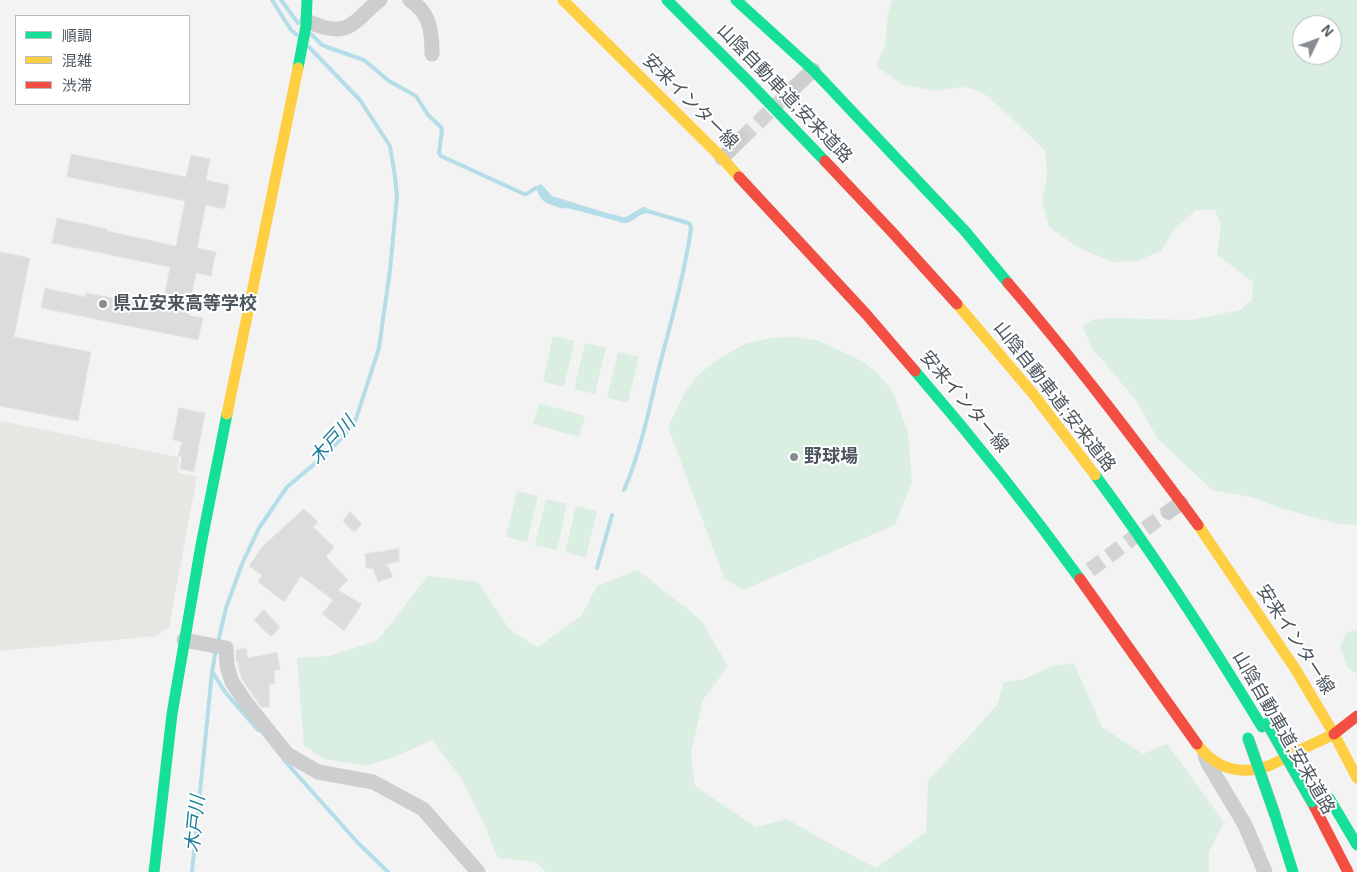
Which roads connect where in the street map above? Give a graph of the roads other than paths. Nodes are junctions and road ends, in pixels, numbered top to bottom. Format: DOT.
graph roads {
  1 [pos="307,0"];
  2 [pos="380,0"];
  3 [pos="410,0"];
  4 [pos="563,0"];
  5 [pos="667,0"];
  6 [pos="678,0"];
  7 [pos="736,0"];
  8 [pos="306,23"];
  9 [pos="432,54"];
  10 [pos="813,70"];
  11 [pos="796,86"];
  12 [pos="741,140"];
  13 [pos="722,158"];
  14 [pos="1181,503"];
  15 [pos="1168,512"];
  16 [pos="1160,553"];
  17 [pos="1166,575"];
  18 [pos="1198,604"];
  19 [pos="184,640"];
  20 [pos="1230,695"];
  21 [pos="1357,716"];
  22 [pos="1264,725"];
  23 [pos="1357,728"];
  24 [pos="1247,734"];
  25 [pos="1334,734"];
  26 [pos="1294,742"];
  27 [pos="1203,752"];
  28 [pos="1304,759"];
  29 [pos="1357,778"];
  30 [pos="1323,789"];
  31 [pos="1309,804"];
  32 [pos="1357,844"];
  33 [pos="154,872"];
  34 [pos="478,872"];
  35 [pos="1265,872"];
  36 [pos="1294,872"];
  37 [pos="1340,872"];
  38 [pos="1348,872"];
  1 -- 8 [label="main road"];
  2 -- 8 [label="street"];
  3 -- 9 [label="street"];
  4 -- 13 [label="main road, 安来インター線"];
  5 -- 17 [label="main road, 山陰自動車道;安来道路"];
  6 -- 16 [label="main road, 山陰自動車道;安来道路"];
  7 -- 10 [label="main road, 安来インター線"];
  8 -- 19 [label="main road"];
  10 -- 11 [label="street"];
  10 -- 14 [label="main road, 安来インター線"];
  12 -- 13 [label="street"];
  13 -- 27 [label="main road, 安来インター線"];
  14 -- 15 [label="street"];
  14 -- 25 [label="main road, 安来インター線"];
  16 -- 18 [label="main road"];
  16 -- 22 [label="main road, 山陰自動車道;安来道路"];
  17 -- 20 [label="main road"];
  17 -- 22 [label="main road, 山陰自動車道;安来道路"];
  19 -- 33 [label="main road"];
  19 -- 34 [label="street"];
  21 -- 25 [label="main road"];
  22 -- 31 [label="main road, 山陰自動車道;安来道路, bridge"];
  23 -- 25 [label="main road"];
  24 -- 36 [label="main road, bridge"];
  25 -- 27 [label="main road, 安来インター線"];
  25 -- 29 [label="main road, 安来インター線"];
  26 -- 28 [label="main road"];
  27 -- 35 [label="street"];
  30 -- 32 [label="main road"];
  31 -- 37 [label="main road, 山陰自動車道;安来道路"];
  31 -- 38 [label="main road, 山陰自動車道;安来道路"];
}
